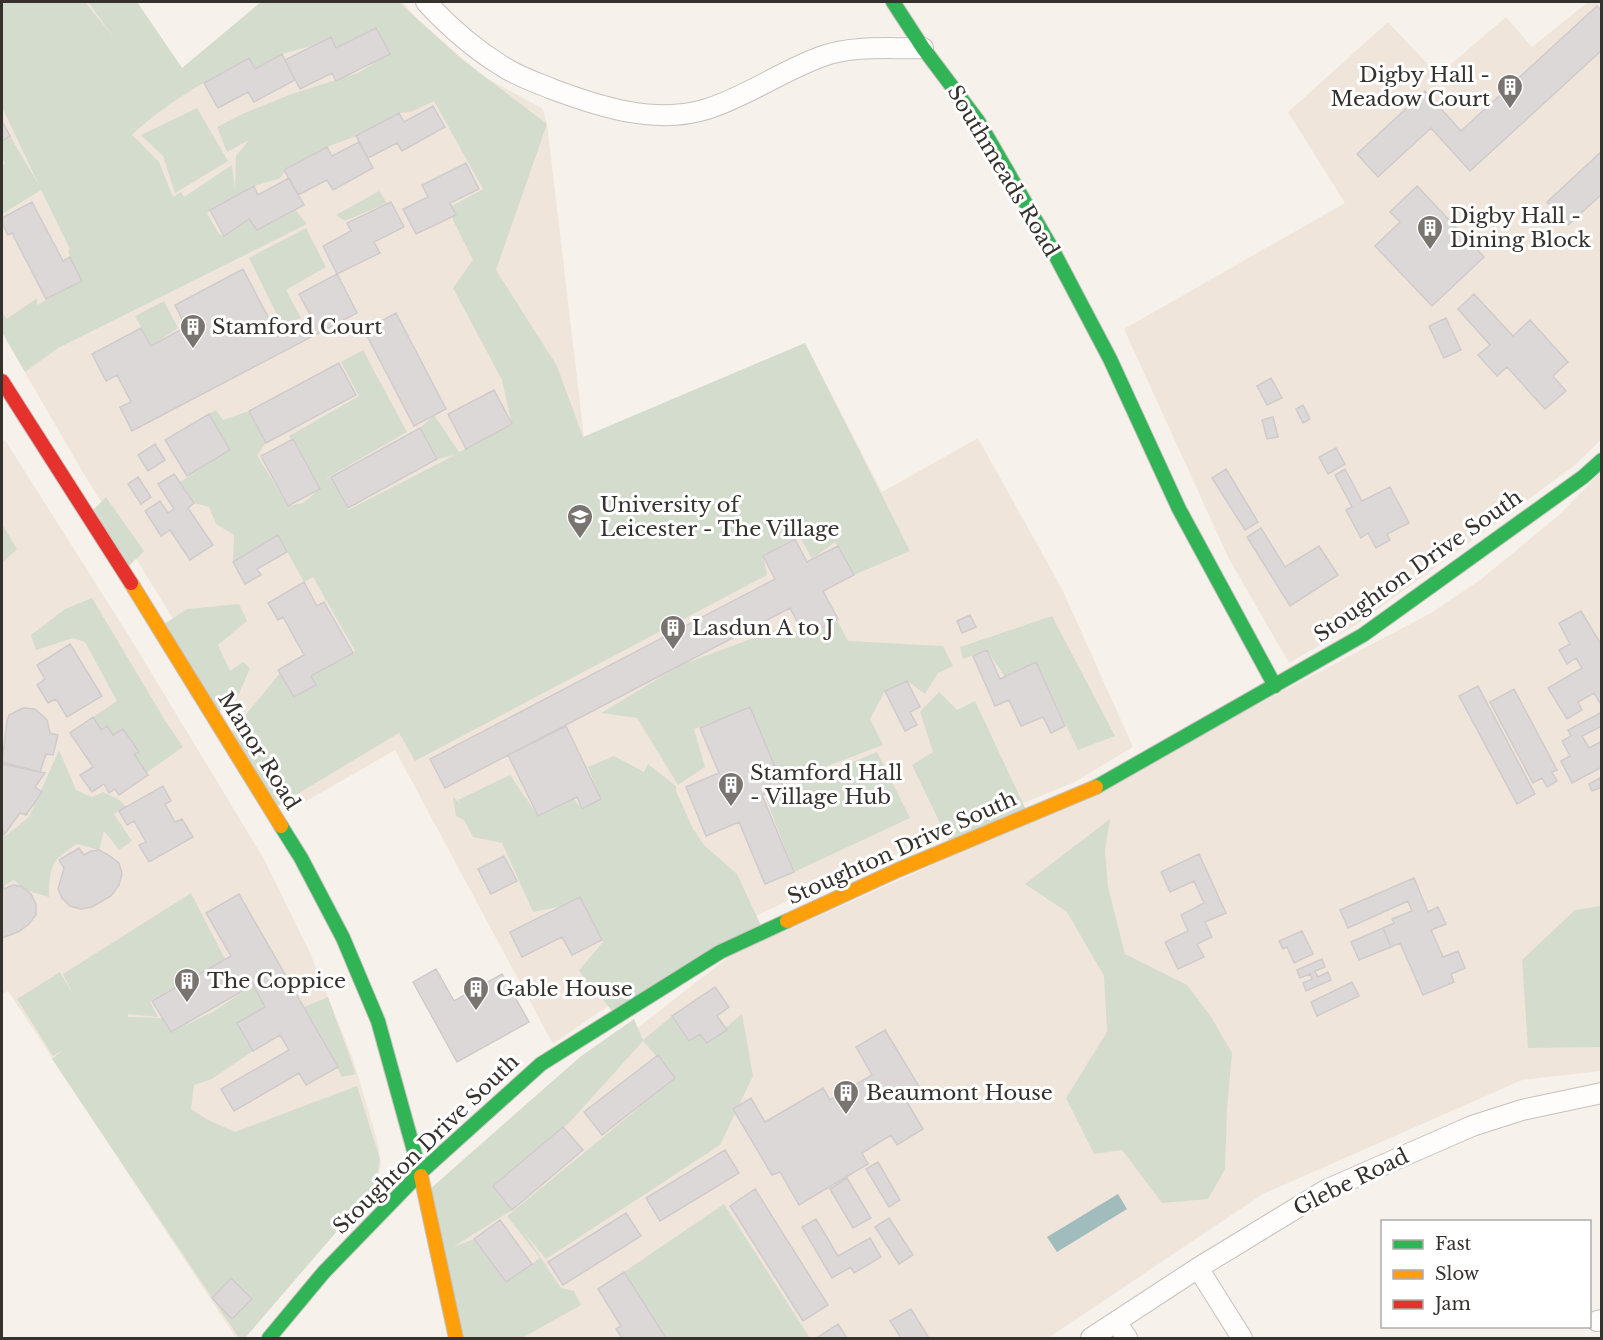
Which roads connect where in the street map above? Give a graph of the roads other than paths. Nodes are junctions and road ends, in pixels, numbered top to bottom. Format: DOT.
graph roads {
  1 [pos="426,2"];
  2 [pos="893,2"];
  3 [pos="923,48"];
  4 [pos="2,381"];
  5 [pos="1602,460"];
  6 [pos="1275,686"];
  7 [pos="1602,1093"];
  8 [pos="420,1173"];
  9 [pos="1198,1268"];
  10 [pos="1121,1330"];
  11 [pos="270,1338"];
  12 [pos="456,1338"];
  13 [pos="1091,1338"];
  14 [pos="1242,1338"];
  1 -- 3 [label="street"];
  2 -- 3 [label="street, Southmeads Road"];
  3 -- 6 [label="street, Southmeads Road"];
  4 -- 8 [label="street, Manor Road"];
  5 -- 6 [label="street, Stoughton Drive South"];
  6 -- 8 [label="street, Stoughton Drive South"];
  7 -- 9 [label="street, Glebe Road"];
  8 -- 11 [label="street, Stoughton Drive South"];
  8 -- 12 [label="street, Manor Road"];
  9 -- 10 [label="street, Glebe Road"];
  9 -- 14 [label="street"];
  10 -- 13 [label="street, Glebe Road"];
}
